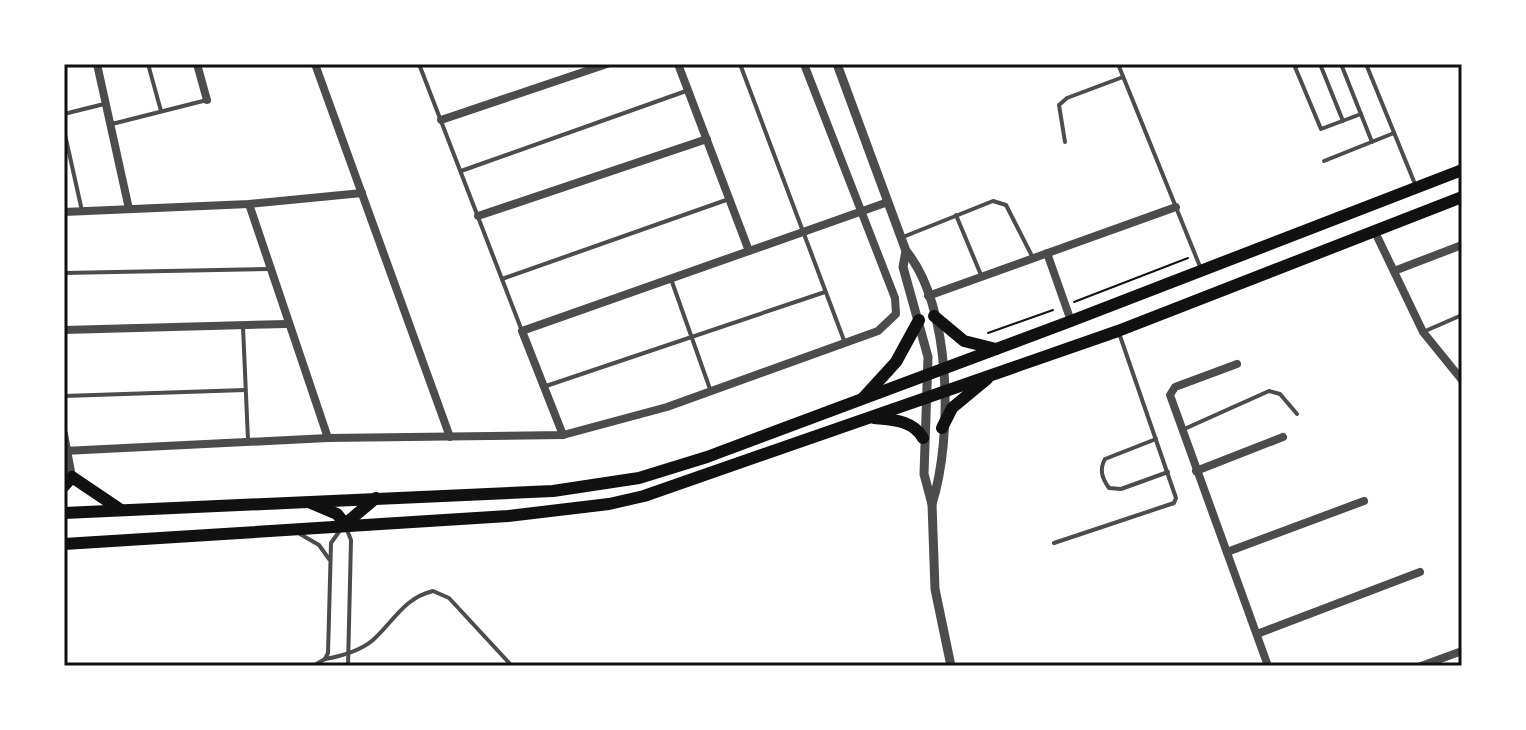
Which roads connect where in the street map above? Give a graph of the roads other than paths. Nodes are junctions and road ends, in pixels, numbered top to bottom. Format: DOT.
graph roads {
  1 [pos="97,64"];
  2 [pos="148,64"];
  3 [pos="197,64"];
  4 [pos="315,64"];
  5 [pos="419,64"];
  6 [pos="607,64"];
  7 [pos="678,64"];
  8 [pos="740,64"];
  9 [pos="804,64"];
  10 [pos="1118,64"];
  11 [pos="1303,64"];
  12 [pos="1320,64"];
  13 [pos="1341,64"];
  14 [pos="1366,64"];
  15 [pos="1295,65"];
  16 [pos="839,66"];
  17 [pos="1123,77"];
  18 [pos="688,91"];
  19 [pos="207,100"];
  20 [pos="105,104"];
  21 [pos="161,111"];
  22 [pos="64,114"];
  23 [pos="1361,114"];
  24 [pos="441,120"];
  25 [pos="1343,121"];
  26 [pos="110,125"];
  27 [pos="64,130"];
  28 [pos="1394,133"];
  29 [pos="707,139"];
  30 [pos="1065,142"];
  31 [pos="1372,142"];
  32 [pos="1324,161"];
  33 [pos="1462,170"];
  34 [pos="460,171"];
  35 [pos="1417,188"];
  36 [pos="362,193"];
  37 [pos="1462,197"];
  38 [pos="729,199"];
  39 [pos="888,202"];
  40 [pos="249,204"];
  41 [pos="1176,207"];
  42 [pos="129,209"];
  43 [pos="82,211"];
  44 [pos="64,212"];
  45 [pos="863,212"];
  46 [pos="956,215"];
  47 [pos="478,216"];
  48 [pos="803,232"];
  49 [pos="1375,232"];
  50 [pos="901,238"];
  51 [pos="1462,245"];
  52 [pos="749,251"];
  53 [pos="906,251"];
  54 [pos="1047,253"];
  55 [pos="1033,258"];
  56 [pos="269,269"];
  57 [pos="1202,271"];
  58 [pos="1394,271"];
  59 [pos="64,273"];
  60 [pos="981,277"];
  61 [pos="502,279"];
  62 [pos="671,279"];
  63 [pos="825,292"];
  64 [pos="928,296"];
  65 [pos="1462,315"];
  66 [pos="934,316"];
  67 [pos="919,320"];
  68 [pos="1071,321"];
  69 [pos="286,324"];
  70 [pos="243,327"];
  71 [pos="64,330"];
  72 [pos="522,331"];
  73 [pos="1118,331"];
  74 [pos="1423,332"];
  75 [pos="691,337"];
  76 [pos="846,346"];
  77 [pos="996,349"];
  78 [pos="1237,364"];
  79 [pos="944,368"];
  80 [pos="999,370"];
  81 [pos="928,375"];
  82 [pos="1462,380"];
  83 [pos="544,387"];
  84 [pos="245,390"];
  85 [pos="944,391"];
  86 [pos="711,392"];
  87 [pos="64,396"];
  88 [pos="926,397"];
  89 [pos="861,399"];
  90 [pos="1297,414"];
  91 [pos="868,418"];
  92 [pos="942,428"];
  93 [pos="1182,430"];
  94 [pos="64,434"];
  95 [pos="563,435"];
  96 [pos="450,437"];
  97 [pos="1283,437"];
  98 [pos="328,438"];
  99 [pos="923,438"];
  100 [pos="1156,439"];
  101 [pos="248,442"];
  102 [pos="66,451"];
  103 [pos="1196,471"];
  104 [pos="1168,472"];
  105 [pos="68,482"];
  106 [pos="378,497"];
  107 [pos="304,501"];
  108 [pos="1364,501"];
  109 [pos="932,504"];
  110 [pos="121,510"];
  111 [pos="64,513"];
  112 [pos="345,524"];
  113 [pos="290,529"];
  114 [pos="1054,543"];
  115 [pos="64,544"];
  116 [pos="1227,552"];
  117 [pos="331,561"];
  118 [pos="1420,572"];
  119 [pos="1257,634"];
  120 [pos="1462,651"];
  121 [pos="348,654"];
  122 [pos="325,659"];
  123 [pos="313,666"];
  124 [pos="348,666"];
  125 [pos="512,666"];
  126 [pos="951,666"];
  127 [pos="1268,666"];
  128 [pos="1421,666"];
  1 -- 20 [label="street"];
  2 -- 21 [label="lane"];
  3 -- 19 [label="street"];
  4 -- 36 [label="street"];
  5 -- 24 [label="lane"];
  6 -- 24 [label="street"];
  7 -- 18 [label="street"];
  8 -- 48 [label="lane"];
  9 -- 45 [label="street"];
  10 -- 17 [label="lane"];
  11 -- 15 [label="lane"];
  12 -- 25 [label="lane"];
  13 -- 23 [label="lane"];
  14 -- 28 [label="lane"];
  15 -- 25 [label="lane"];
  16 -- 39 [label="street"];
  17 -- 30 [label="lane"];
  17 -- 41 [label="lane"];
  18 -- 29 [label="street"];
  18 -- 34 [label="lane"];
  19 -- 21 [label="lane"];
  20 -- 22 [label="lane"];
  20 -- 26 [label="street"];
  21 -- 26 [label="lane"];
  23 -- 25 [label="lane"];
  23 -- 31 [label="lane"];
  24 -- 34 [label="lane"];
  26 -- 42 [label="street"];
  27 -- 43 [label="lane"];
  28 -- 31 [label="lane"];
  28 -- 35 [label="lane"];
  29 -- 38 [label="street"];
  29 -- 47 [label="street"];
  31 -- 32 [label="lane"];
  33 -- 35 [label="highway"];
  34 -- 47 [label="lane"];
  35 -- 57 [label="highway"];
  36 -- 40 [label="street"];
  36 -- 96 [label="street"];
  37 -- 49 [label="highway"];
  38 -- 52 [label="street"];
  38 -- 61 [label="lane"];
  39 -- 45 [label="street"];
  39 -- 50 [label="street"];
  40 -- 42 [label="street"];
  40 -- 56 [label="street"];
  41 -- 54 [label="street"];
  41 -- 57 [label="lane"];
  42 -- 43 [label="street"];
  43 -- 44 [label="street"];
  45 -- 48 [label="street"];
  45 -- 76 [label="street"];
  46 -- 50 [label="lane"];
  46 -- 55 [label="lane"];
  46 -- 60 [label="lane"];
  47 -- 61 [label="lane"];
  48 -- 52 [label="street"];
  48 -- 63 [label="lane"];
  49 -- 58 [label="street"];
  49 -- 73 [label="highway"];
  50 -- 53 [label="street"];
  51 -- 58 [label="street"];
  52 -- 62 [label="street"];
  53 -- 64 [label="street"];
  53 -- 67 [label="street"];
  54 -- 55 [label="street"];
  54 -- 68 [label="street"];
  55 -- 60 [label="street"];
  56 -- 59 [label="lane"];
  56 -- 69 [label="street"];
  57 -- 68 [label="highway"];
  58 -- 74 [label="street"];
  60 -- 64 [label="street"];
  61 -- 72 [label="lane"];
  62 -- 72 [label="street"];
  62 -- 75 [label="lane"];
  63 -- 75 [label="lane"];
  63 -- 76 [label="lane"];
  64 -- 66 [label="street"];
  65 -- 74 [label="lane"];
  66 -- 77 [label="highway"];
  66 -- 79 [label="street"];
  67 -- 81 [label="street"];
  67 -- 89 [label="highway"];
  68 -- 77 [label="highway"];
  69 -- 70 [label="street"];
  69 -- 98 [label="street"];
  70 -- 71 [label="street"];
  70 -- 84 [label="lane"];
  72 -- 83 [label="street"];
  73 -- 80 [label="highway"];
  73 -- 100 [label="lane"];
  74 -- 82 [label="street"];
  75 -- 83 [label="lane"];
  75 -- 86 [label="lane"];
  76 -- 86 [label="street"];
  77 -- 79 [label="highway"];
  78 -- 93 [label="street"];
  79 -- 81 [label="highway"];
  79 -- 85 [label="street"];
  80 -- 85 [label="highway"];
  80 -- 92 [label="highway"];
  81 -- 88 [label="street"];
  81 -- 89 [label="highway"];
  83 -- 95 [label="street"];
  84 -- 87 [label="lane"];
  84 -- 101 [label="lane"];
  85 -- 88 [label="highway"];
  85 -- 92 [label="street"];
  86 -- 95 [label="street"];
  88 -- 91 [label="highway"];
  88 -- 99 [label="street"];
  89 -- 106 [label="highway"];
  90 -- 93 [label="lane"];
  91 -- 99 [label="highway"];
  91 -- 112 [label="highway"];
  92 -- 109 [label="street"];
  93 -- 103 [label="street"];
  94 -- 102 [label="street"];
  95 -- 96 [label="street"];
  96 -- 98 [label="street"];
  97 -- 103 [label="street"];
  98 -- 101 [label="street"];
  99 -- 109 [label="street"];
  100 -- 104 [label="lane"];
  100 -- 104 [label="lane"];
  101 -- 102 [label="street"];
  102 -- 105 [label="street"];
  103 -- 116 [label="street"];
  104 -- 114 [label="lane"];
  105 -- 110 [label="highway"];
  106 -- 107 [label="highway"];
  106 -- 112 [label="highway"];
  107 -- 110 [label="highway"];
  107 -- 112 [label="highway"];
  108 -- 116 [label="street"];
  109 -- 126 [label="street"];
  110 -- 111 [label="highway"];
  112 -- 113 [label="highway"];
  112 -- 117 [label="lane"];
  112 -- 121 [label="lane"];
  113 -- 115 [label="highway"];
  113 -- 117 [label="lane"];
  116 -- 119 [label="street"];
  117 -- 122 [label="lane"];
  118 -- 119 [label="street"];
  119 -- 127 [label="street"];
  120 -- 128 [label="street"];
  121 -- 122 [label="lane"];
  121 -- 124 [label="lane"];
  121 -- 125 [label="lane"];
  122 -- 123 [label="lane"];
}
